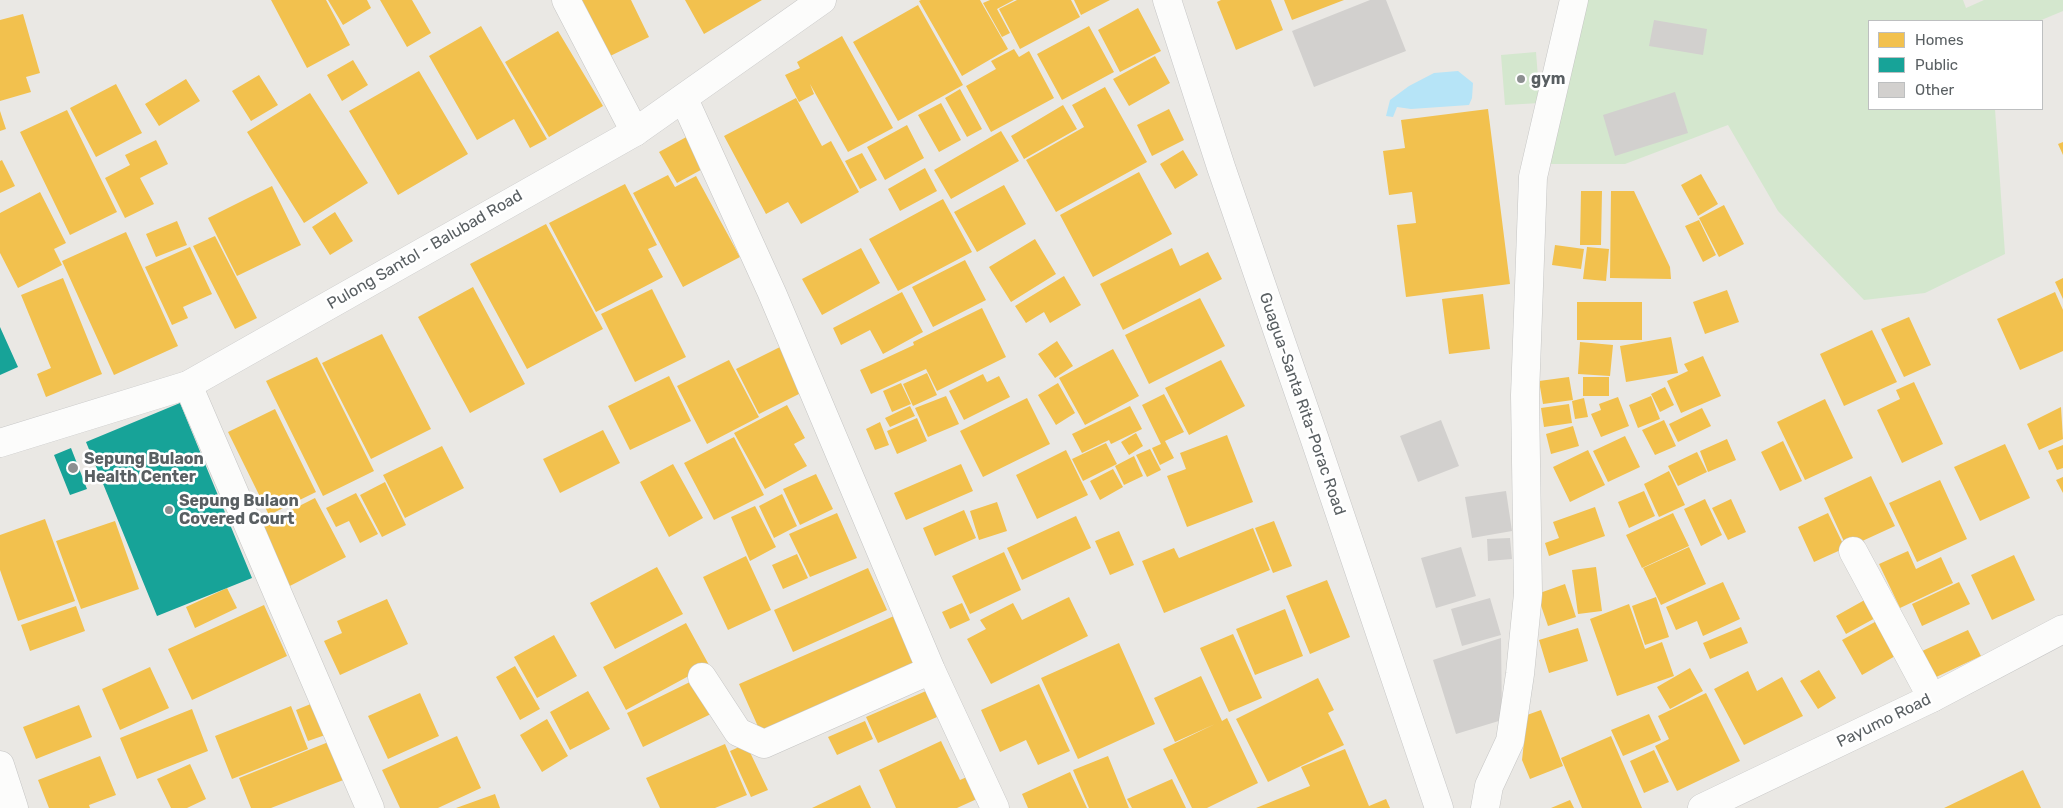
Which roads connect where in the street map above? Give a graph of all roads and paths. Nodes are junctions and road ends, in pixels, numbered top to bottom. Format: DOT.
graph roads {
  1 [pos="566,0"];
  2 [pos="822,0"];
  3 [pos="1167,0"];
  4 [pos="1574,0"];
  5 [pos="684,99"];
  6 [pos="635,132"];
  7 [pos="188,385"];
  8 [pos="0,443"];
  9 [pos="1853,551"];
  10 [pos="2063,629"];
  11 [pos="931,670"];
  12 [pos="702,677"];
  13 [pos="1932,698"];
  14 [pos="0,765"];
  15 [pos="990,806"];
  16 [pos="14,808"];
  17 [pos="370,808"];
  18 [pos="1439,808"];
  19 [pos="1485,808"];
  20 [pos="1702,808"];
  1 -- 6 [label="street"];
  2 -- 5 [label="street, Pulong Santol - Balubad Road"];
  3 -- 18 [label="street, Guagua-Santa Rita-Porac Road"];
  4 -- 19 [label="street"];
  5 -- 6 [label="street, Pulong Santol - Balubad Road"];
  5 -- 11 [label="street"];
  6 -- 7 [label="street, Pulong Santol - Balubad Road"];
  7 -- 8 [label="street, Pulong Santol - Balubad Road"];
  7 -- 17 [label="street"];
  9 -- 13 [label="street"];
  10 -- 13 [label="street, Payumo Road"];
  11 -- 12 [label="street"];
  11 -- 15 [label="street"];
  13 -- 20 [label="street, Payumo Road"];
  14 -- 16 [label="street"];
}
